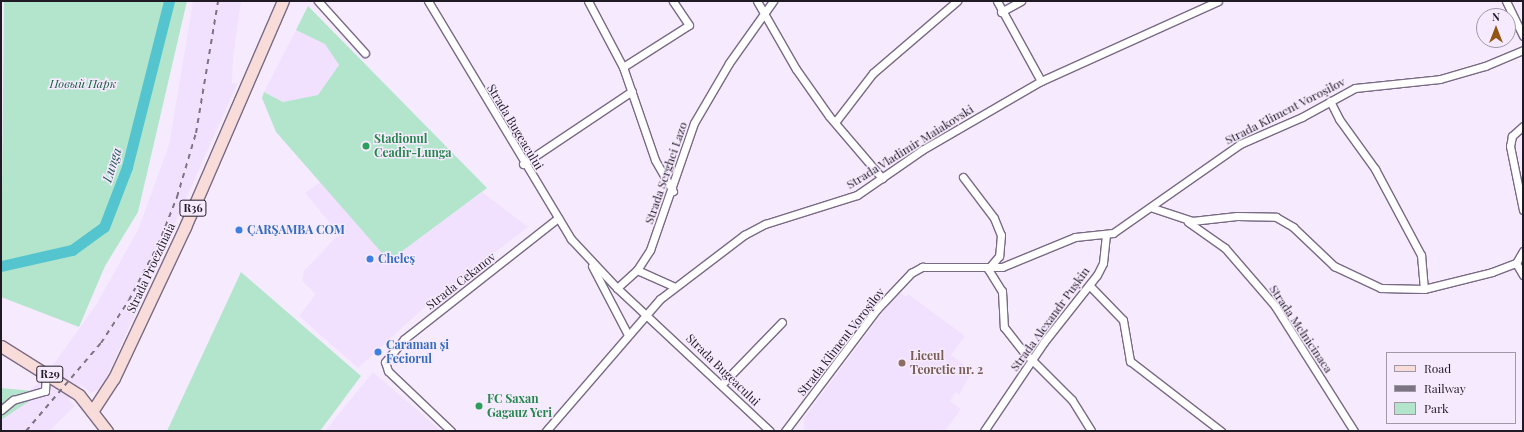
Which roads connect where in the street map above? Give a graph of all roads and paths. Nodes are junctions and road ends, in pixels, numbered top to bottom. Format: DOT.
graph roads {
  1 [pos="283,1"];
  2 [pos="318,1"];
  3 [pos="428,1"];
  4 [pos="588,1"];
  5 [pos="673,1"];
  6 [pos="757,1"];
  7 [pos="773,1"];
  8 [pos="957,1"];
  9 [pos="997,1"];
  10 [pos="1022,1"];
  11 [pos="1218,1"];
  12 [pos="1506,1"];
  13 [pos="764,12"];
  14 [pos="1001,12"];
  15 [pos="1523,36"];
  16 [pos="1523,50"];
  17 [pos="365,54"];
  18 [pos="623,67"];
  19 [pos="1041,81"];
  20 [pos="632,90"];
  21 [pos="1330,101"];
  22 [pos="836,121"];
  23 [pos="1523,126"];
  24 [pos="523,164"];
  25 [pos="963,177"];
  26 [pos="882,178"];
  27 [pos="673,191"];
  28 [pos="1152,208"];
  29 [pos="1523,210"];
  30 [pos="558,218"];
  31 [pos="1183,219"];
  32 [pos="1106,235"];
  33 [pos="1523,251"];
  34 [pos="590,261"];
  35 [pos="1516,263"];
  36 [pos="988,269"];
  37 [pos="637,270"];
  38 [pos="1523,275"];
  39 [pos="673,286"];
  40 [pos="1090,286"];
  41 [pos="617,288"];
  42 [pos="1424,289"];
  43 [pos="646,312"];
  44 [pos="782,322"];
  45 [pos="627,333"];
  46 [pos="1,346"];
  47 [pos="1032,361"];
  48 [pos="46,371"];
  49 [pos="722,384"];
  50 [pos="1,410"];
  51 [pos="93,410"];
  52 [pos="107,431"];
  53 [pos="451,431"];
  54 [pos="546,431"];
  55 [pos="770,431"];
  56 [pos="785,431"];
  57 [pos="984,431"];
  58 [pos="1091,431"];
  59 [pos="1221,431"];
  60 [pos="1354,431"];
  1 -- 51 [label="main road, Strada Proezdnaia / R36"];
  2 -- 17 [label="street"];
  3 -- 24 [label="street, Strada Bugeacului"];
  4 -- 18 [label="street"];
  5 -- 18 [label="street"];
  6 -- 13 [label="street"];
  7 -- 13 [label="street, Strada Serghei Lazo"];
  8 -- 22 [label="street"];
  9 -- 14 [label="street"];
  10 -- 14 [label="street"];
  11 -- 19 [label="street, Strada Vladimir Maiakovski"];
  12 -- 15 [label="street"];
  13 -- 22 [label="street"];
  13 -- 27 [label="street, Strada Serghei Lazo"];
  14 -- 19 [label="street"];
  16 -- 21 [label="street, Strada Kliment Voroșilov"];
  18 -- 20 [label="street"];
  19 -- 26 [label="street, Strada Vladimir Maiakovski"];
  20 -- 24 [label="street"];
  20 -- 27 [label="street"];
  21 -- 28 [label="street, Strada Kliment Voroșilov"];
  21 -- 42 [label="street"];
  22 -- 26 [label="street"];
  23 -- 29 [label="street"];
  24 -- 30 [label="street, Strada Bugeacului"];
  25 -- 36 [label="street"];
  26 -- 39 [label="street, Strada Vladimir Maiakovski"];
  27 -- 37 [label="street, Strada Serghei Lazo"];
  28 -- 31 [label="street"];
  28 -- 32 [label="street, Strada Kliment Voroșilov"];
  30 -- 34 [label="street, Strada Bugeacului"];
  30 -- 53 [label="street, Strada Cekanov"];
  31 -- 42 [label="street"];
  31 -- 60 [label="street, Strada Melnicinaea"];
  32 -- 36 [label="street, Strada Kliment Voroșilov"];
  32 -- 40 [label="street, Strada Alexandr Pușkin"];
  33 -- 35 [label="street"];
  34 -- 41 [label="street, Strada Bugeacului"];
  34 -- 45 [label="street, Strada Bugeacului"];
  35 -- 38 [label="street"];
  35 -- 42 [label="street"];
  36 -- 47 [label="street"];
  36 -- 56 [label="street, Strada Kliment Voroșilov"];
  37 -- 39 [label="street"];
  37 -- 41 [label="street, Strada Serghei Lazo"];
  39 -- 43 [label="street, Strada Vladimir Maiakovski"];
  40 -- 47 [label="street, Strada Alexandr Pușkin"];
  40 -- 59 [label="street"];
  41 -- 43 [label="street, Strada Bugeacului"];
  43 -- 45 [label="street, Strada Vladimir Maiakovski"];
  43 -- 49 [label="street, Strada Bugeacului"];
  44 -- 49 [label="street"];
  45 -- 54 [label="street, Strada Vladimir Maiakovski"];
  46 -- 48 [label="main road, R29"];
  47 -- 57 [label="street, Strada Alexandr Pușkin"];
  47 -- 58 [label="street"];
  48 -- 50 [label="street"];
  48 -- 51 [label="main road, R29"];
  49 -- 55 [label="street, Strada Bugeacului"];
  51 -- 52 [label="main road, R29"];
}
